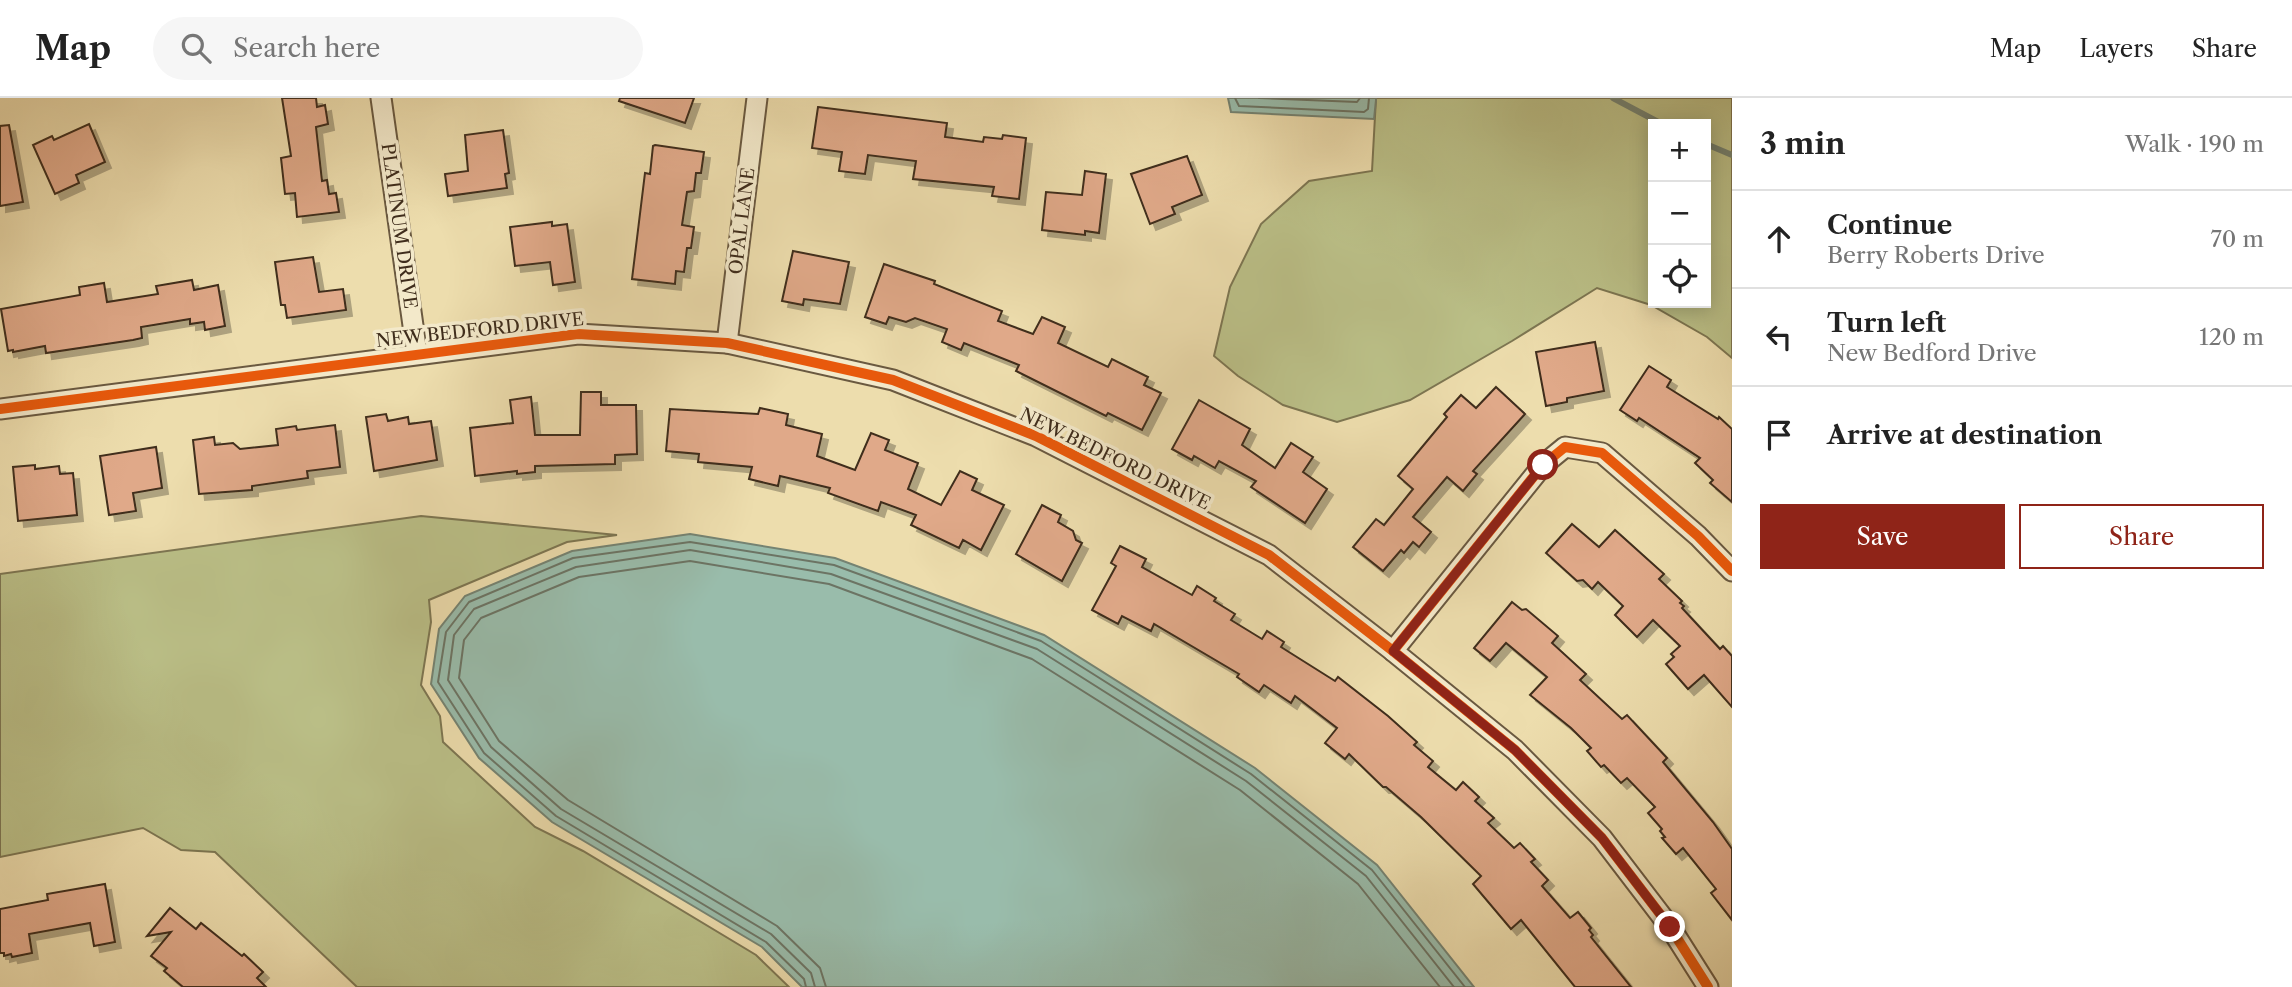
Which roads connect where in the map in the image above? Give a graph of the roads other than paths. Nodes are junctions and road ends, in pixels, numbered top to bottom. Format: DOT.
graph roads {
  1 [pos="381,98"];
  2 [pos="757,98"];
  3 [pos="727,343"];
  4 [pos="417,354"];
  5 [pos="0,409"];
  6 [pos="1732,572"];
  7 [pos="1393,651"];
  8 [pos="1708,987"];
  1 -- 4 [label="street, PLATINUM DRIVE"];
  2 -- 3 [label="street, OPAL LANE"];
  3 -- 4 [label="street, NEW BEDFORD DRIVE"];
  3 -- 7 [label="street, NEW BEDFORD DRIVE"];
  4 -- 5 [label="street, NEW BEDFORD DRIVE"];
  6 -- 7 [label="street"];
  7 -- 8 [label="street, NEW BEDFORD DRIVE"];
}
